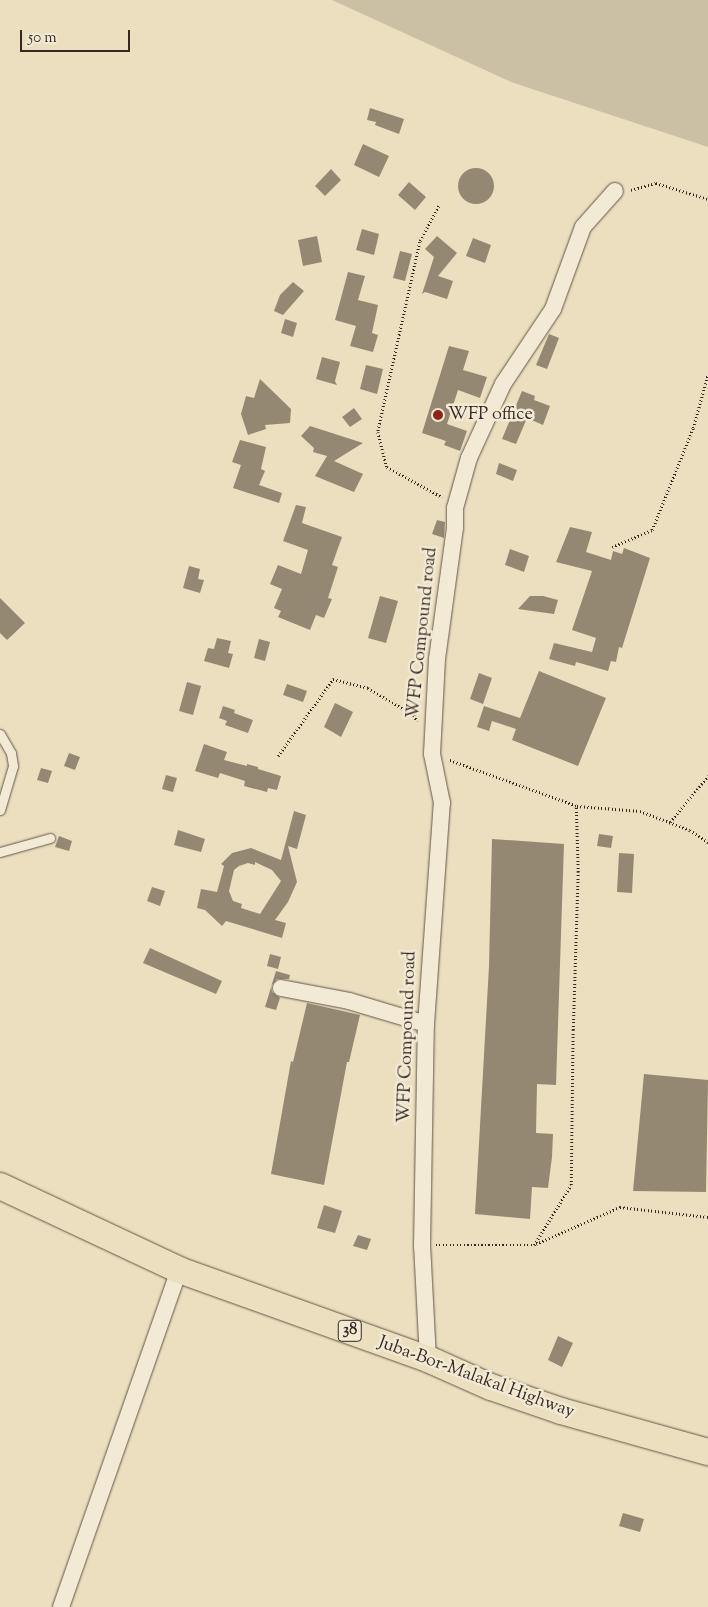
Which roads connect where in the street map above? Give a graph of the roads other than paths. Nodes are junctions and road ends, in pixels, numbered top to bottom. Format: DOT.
graph roads {
  1 [pos="614,193"];
  2 [pos="0,734"];
  3 [pos="0,810"];
  4 [pos="50,838"];
  5 [pos="0,852"];
  6 [pos="281,988"];
  7 [pos="426,1024"];
  8 [pos="0,1186"];
  9 [pos="179,1270"];
  10 [pos="428,1359"];
  11 [pos="708,1452"];
  12 [pos="62,1607"];
  1 -- 7 [label="street, WFP Compound road"];
  2 -- 3 [label="lane"];
  4 -- 5 [label="lane"];
  6 -- 7 [label="street"];
  7 -- 10 [label="street, WFP Compound road"];
  8 -- 9 [label="main road, Juba-Bor-Malakal Highway / 38"];
  9 -- 10 [label="main road, Juba-Bor-Malakal Highway / 38"];
  9 -- 12 [label="street"];
  10 -- 11 [label="main road, Juba-Bor-Malakal Highway / 38"];
}
